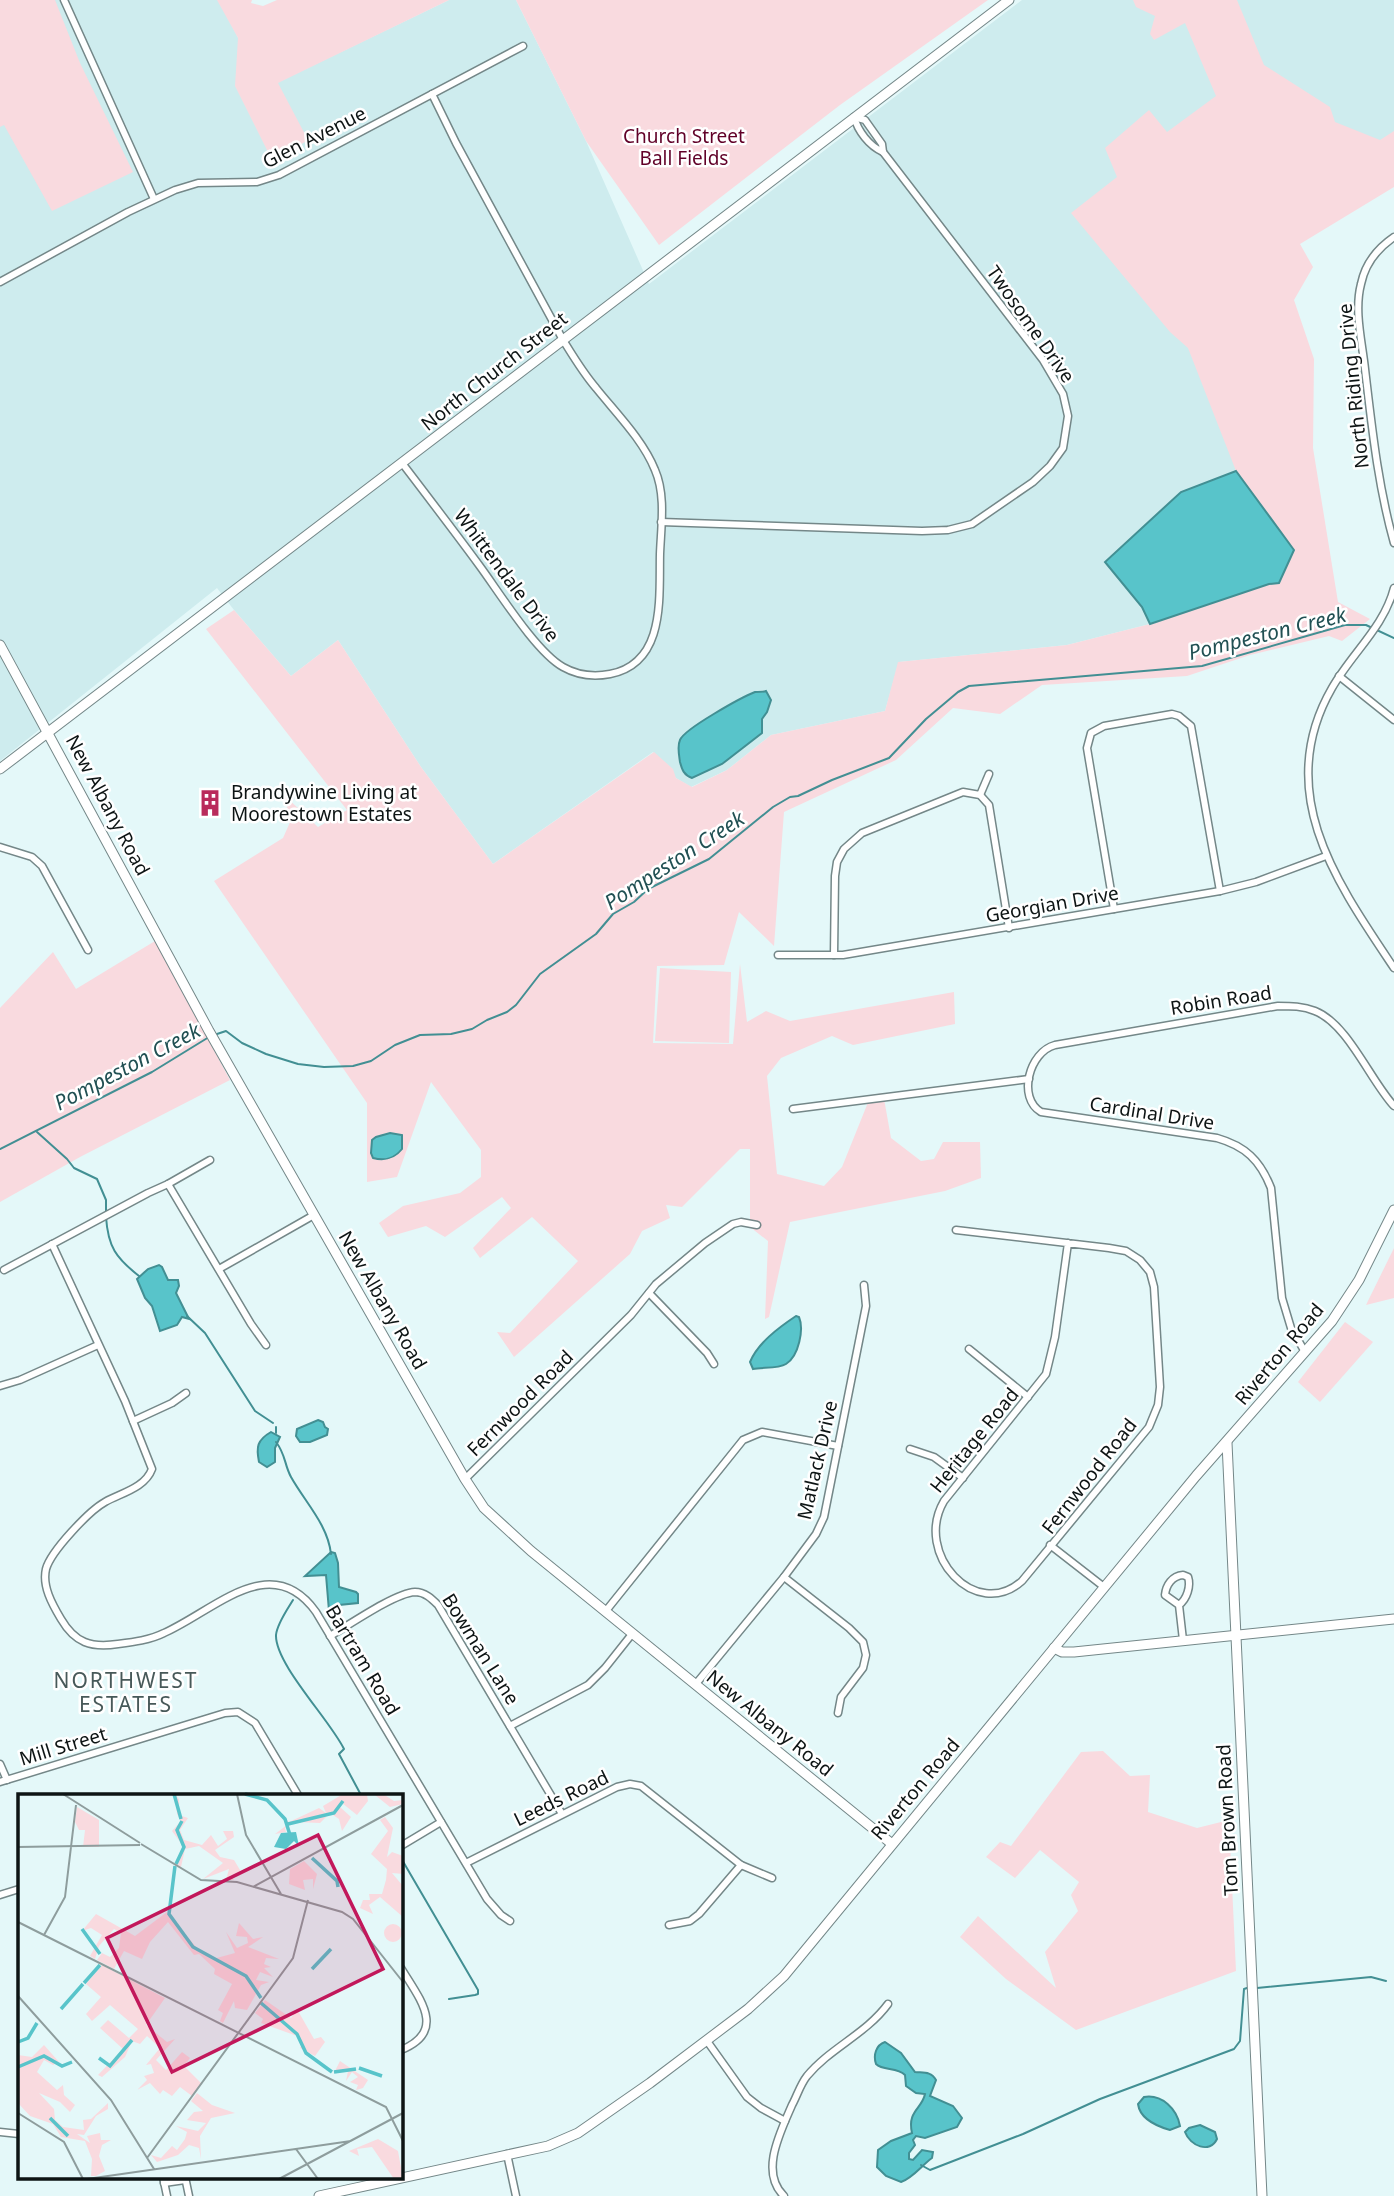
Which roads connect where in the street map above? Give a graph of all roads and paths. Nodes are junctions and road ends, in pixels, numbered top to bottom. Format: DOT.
graph roads {
  1 [pos="64,0"];
  2 [pos="1009,0"];
  3 [pos="523,46"];
  4 [pos="432,94"];
  5 [pos="854,117"];
  6 [pos="154,199"];
  7 [pos="1394,237"];
  8 [pos="0,282"];
  9 [pos="563,340"];
  10 [pos="402,463"];
  11 [pos="661,523"];
  12 [pos="1394,543"];
  13 [pos="1394,588"];
  14 [pos="0,645"];
  15 [pos="1339,676"];
  16 [pos="1394,720"];
  17 [pos="49,732"];
  18 [pos="0,769"];
  19 [pos="989,774"];
  20 [pos="980,795"];
  21 [pos="0,847"];
  22 [pos="1326,856"];
  23 [pos="1220,891"];
  24 [pos="1114,909"];
  25 [pos="1009,928"];
  26 [pos="88,950"];
  27 [pos="778,955"];
  28 [pos="834,955"];
  29 [pos="1394,968"];
  30 [pos="1029,1079"];
  31 [pos="1394,1106"];
  32 [pos="793,1110"];
  33 [pos="210,1160"];
  34 [pos="168,1184"];
  35 [pos="1394,1210"];
  36 [pos="314,1215"];
  37 [pos="757,1225"];
  38 [pos="957,1230"];
  39 [pos="1068,1243"];
  40 [pos="52,1244"];
  41 [pos="219,1269"];
  42 [pos="4,1270"];
  43 [pos="864,1285"];
  44 [pos="649,1293"];
  45 [pos="98,1345"];
  46 [pos="266,1345"];
  47 [pos="969,1349"];
  48 [pos="1306,1352"];
  49 [pos="715,1364"];
  50 [pos="0,1386"];
  51 [pos="186,1393"];
  52 [pos="1028,1397"];
  53 [pos="133,1421"];
  54 [pos="1227,1442"];
  55 [pos="838,1447"];
  56 [pos="910,1449"];
  57 [pos="962,1478"];
  58 [pos="465,1479"];
  59 [pos="1050,1545"];
  60 [pos="784,1577"];
  61 [pos="1104,1587"];
  62 [pos="1180,1605"];
  63 [pos="605,1612"];
  64 [pos="1394,1619"];
  65 [pos="632,1634"];
  66 [pos="1237,1635"];
  67 [pos="330,1636"];
  68 [pos="1183,1640"];
  69 [pos="1054,1648"];
  70 [pos="695,1685"];
  71 [pos="838,1713"];
  72 [pos="510,1726"];
  73 [pos="0,1763"];
  74 [pos="3,1781"];
  75 [pos="297,1794"];
  76 [pos="562,1814"];
  77 [pos="441,1822"];
  78 [pos="892,1844"];
  79 [pos="402,1845"];
  80 [pos="466,1863"];
  81 [pos="741,1865"];
  82 [pos="772,1878"];
  83 [pos="18,1889"];
  84 [pos="0,1895"];
  85 [pos="510,1921"];
  86 [pos="668,1925"];
  87 [pos="402,1970"];
  88 [pos="888,2004"];
  89 [pos="707,2041"];
  90 [pos="402,2050"];
  91 [pos="785,2121"];
  92 [pos="0,2132"];
  93 [pos="18,2134"];
  94 [pos="507,2154"];
  95 [pos="402,2177"];
  96 [pos="185,2178"];
  97 [pos="400,2178"];
  98 [pos="164,2180"];
  99 [pos="167,2196"];
  100 [pos="189,2196"];
  101 [pos="319,2196"];
  102 [pos="516,2196"];
  103 [pos="784,2196"];
  104 [pos="1262,2196"];
  1 -- 6 [label="street"];
  2 -- 5 [label="main road, North Church Street"];
  3 -- 4 [label="street, Glen Avenue"];
  4 -- 6 [label="street, Glen Avenue"];
  4 -- 9 [label="street, Whittendale Drive"];
  5 -- 9 [label="main road, North Church Street"];
  5 -- 11 [label="street, Twosome Drive"];
  6 -- 8 [label="street, Glen Avenue"];
  7 -- 12 [label="street, North Riding Drive"];
  9 -- 10 [label="main road, North Church Street"];
  9 -- 11 [label="street, Whittendale Drive"];
  10 -- 11 [label="street, Whittendale Drive"];
  10 -- 17 [label="main road, North Church Street"];
  13 -- 15 [label="street"];
  14 -- 17 [label="main road, New Albany Road"];
  15 -- 16 [label="street"];
  15 -- 22 [label="street"];
  17 -- 18 [label="main road, North Church Street"];
  17 -- 36 [label="main road, New Albany Road"];
  19 -- 20 [label="street"];
  20 -- 25 [label="street"];
  20 -- 28 [label="street"];
  21 -- 26 [label="street"];
  22 -- 23 [label="street, Georgian Drive"];
  22 -- 29 [label="street"];
  23 -- 24 [label="street, Georgian Drive"];
  23 -- 24 [label="street"];
  24 -- 25 [label="street, Georgian Drive"];
  25 -- 28 [label="street, Georgian Drive"];
  27 -- 28 [label="street, Georgian Drive"];
  30 -- 31 [label="street, Robin Road"];
  30 -- 32 [label="street"];
  30 -- 48 [label="street, Cardinal Drive"];
  33 -- 34 [label="street"];
  34 -- 40 [label="street"];
  34 -- 41 [label="street"];
  35 -- 48 [label="main road, Riverton Road"];
  36 -- 41 [label="street"];
  36 -- 58 [label="main road, New Albany Road"];
  37 -- 44 [label="street, Fernwood Road"];
  38 -- 39 [label="street, Fernwood Road"];
  39 -- 52 [label="street, Heritage Road"];
  39 -- 59 [label="street, Fernwood Road"];
  40 -- 42 [label="street"];
  40 -- 45 [label="street, Bartram Road"];
  41 -- 46 [label="street"];
  43 -- 55 [label="street, Matlack Drive"];
  44 -- 49 [label="street"];
  44 -- 58 [label="street, Fernwood Road"];
  45 -- 50 [label="street"];
  45 -- 53 [label="street, Bartram Road"];
  47 -- 52 [label="street"];
  48 -- 54 [label="main road, Riverton Road"];
  51 -- 53 [label="street"];
  52 -- 57 [label="street, Heritage Road"];
  53 -- 67 [label="street, Bartram Road"];
  54 -- 61 [label="main road, Riverton Road"];
  54 -- 66 [label="main road, Tom Brown Road"];
  55 -- 60 [label="street, Matlack Drive"];
  55 -- 63 [label="street"];
  56 -- 57 [label="street"];
  57 -- 59 [label="street, Heritage Road"];
  58 -- 63 [label="main road, New Albany Road"];
  59 -- 61 [label="street, Fernwood Road"];
  60 -- 70 [label="street, Matlack Drive"];
  60 -- 71 [label="street"];
  61 -- 69 [label="main road, Riverton Road"];
  62 -- 62 [label="street"];
  62 -- 68 [label="street"];
  63 -- 65 [label="main road, New Albany Road"];
  64 -- 66 [label="main road"];
  65 -- 70 [label="main road, New Albany Road"];
  65 -- 72 [label="street"];
  66 -- 68 [label="main road"];
  66 -- 104 [label="main road, Tom Brown Road"];
  67 -- 72 [label="street, Bowman Lane"];
  67 -- 77 [label="street, Bartram Road"];
  68 -- 69 [label="main road"];
  69 -- 78 [label="main road, Riverton Road"];
  70 -- 78 [label="main road, New Albany Road"];
  72 -- 76 [label="street, Bowman Lane"];
  73 -- 74 [label="street"];
  74 -- 75 [label="street, Mill Street"];
  76 -- 80 [label="street, Leeds Road"];
  76 -- 81 [label="street, Leeds Road"];
  77 -- 79 [label="street"];
  77 -- 80 [label="street, Bartram Road"];
  78 -- 89 [label="main road, Riverton Road"];
  80 -- 85 [label="street, Bartram Road"];
  81 -- 82 [label="street, Leeds Road"];
  81 -- 86 [label="street"];
  83 -- 84 [label="street"];
  87 -- 90 [label="street"];
  88 -- 91 [label="street"];
  89 -- 91 [label="street"];
  89 -- 94 [label="main road, Riverton Road"];
  91 -- 103 [label="street"];
  92 -- 93 [label="street"];
  94 -- 95 [label="main road, Riverton Road"];
  94 -- 102 [label="street"];
  96 -- 98 [label="street"];
  96 -- 100 [label="street"];
  97 -- 101 [label="main road, Riverton Road"];
  98 -- 99 [label="street"];
}
